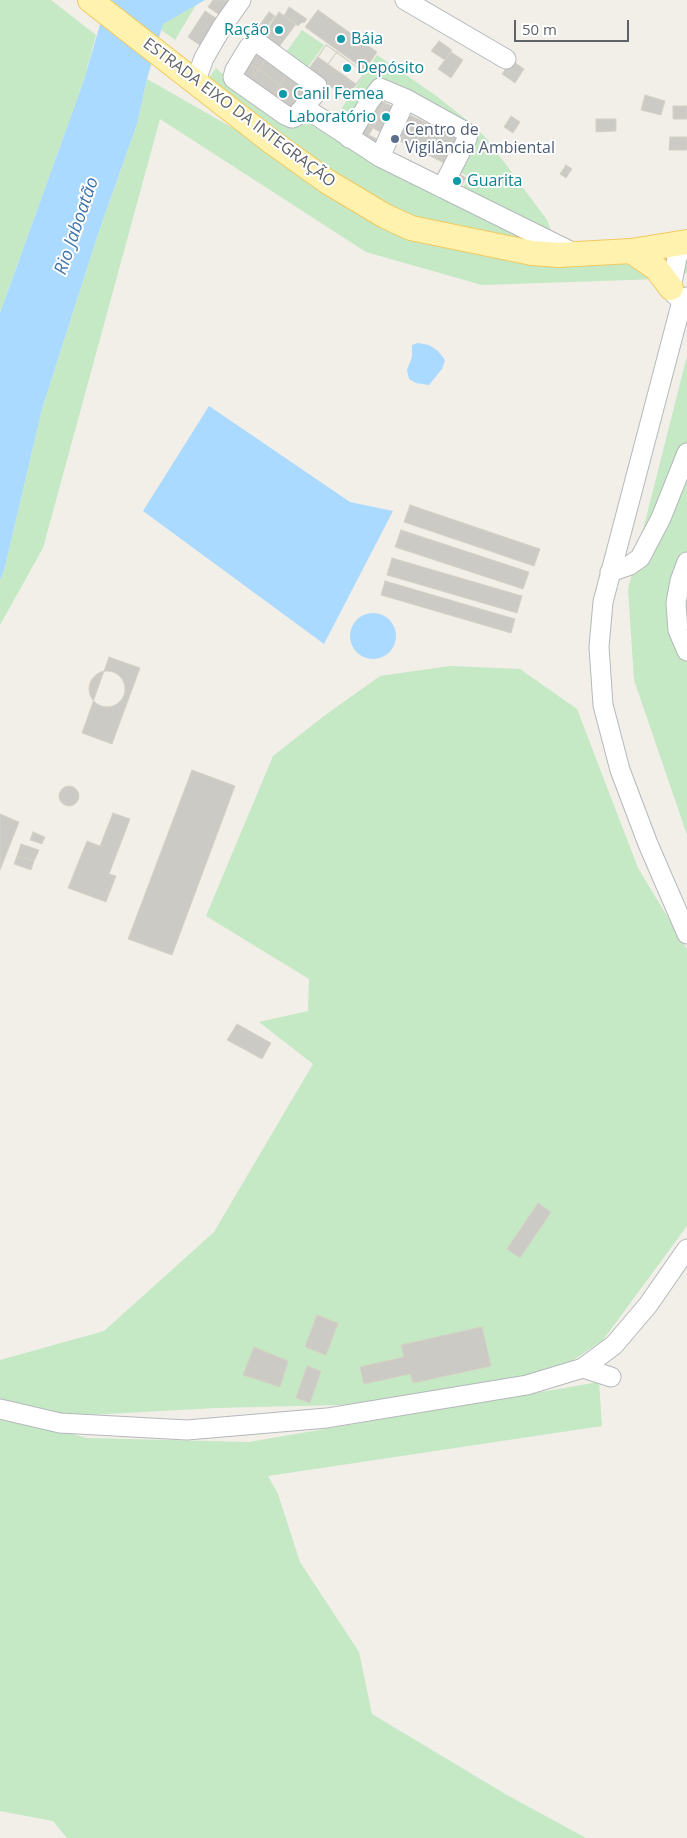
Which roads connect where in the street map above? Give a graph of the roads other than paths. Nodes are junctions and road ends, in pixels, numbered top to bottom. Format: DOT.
graph roads {
  1 [pos="90,0"];
  2 [pos="241,0"];
  3 [pos="405,0"];
  4 [pos="506,59"];
  5 [pos="188,78"];
  6 [pos="406,99"];
  7 [pos="305,108"];
  8 [pos="349,138"];
  9 [pos="380,157"];
  10 [pos="442,188"];
  11 [pos="685,243"];
  12 [pos="632,251"];
  13 [pos="576,254"];
  14 [pos="680,297"];
  15 [pos="687,453"];
  16 [pos="687,562"];
  17 [pos="610,572"];
  18 [pos="687,652"];
  19 [pos="687,934"];
  20 [pos="687,1250"];
  21 [pos="582,1368"];
  22 [pos="611,1377"];
  23 [pos="0,1409"];
  1 -- 5 [label="main road, ESTRADA EIXO DA INTEGRAÇÃO"];
  2 -- 5 [label="street"];
  3 -- 4 [label="street"];
  5 -- 13 [label="main road, ESTRADA EIXO DA INTEGRAÇÃO"];
  6 -- 8 [label="street"];
  6 -- 9 [label="street"];
  6 -- 10 [label="street"];
  7 -- 8 [label="street"];
  8 -- 9 [label="street"];
  9 -- 10 [label="street"];
  10 -- 13 [label="street"];
  11 -- 12 [label="main road, ESTRADA EIXO DA INTEGRAÇÃO"];
  11 -- 14 [label="street"];
  12 -- 13 [label="main road, ESTRADA EIXO DA INTEGRAÇÃO"];
  12 -- 14 [label="main road"];
  14 -- 17 [label="street"];
  15 -- 17 [label="street"];
  16 -- 18 [label="street"];
  17 -- 19 [label="street"];
  20 -- 21 [label="street"];
  21 -- 22 [label="street"];
  21 -- 23 [label="street"];
}
